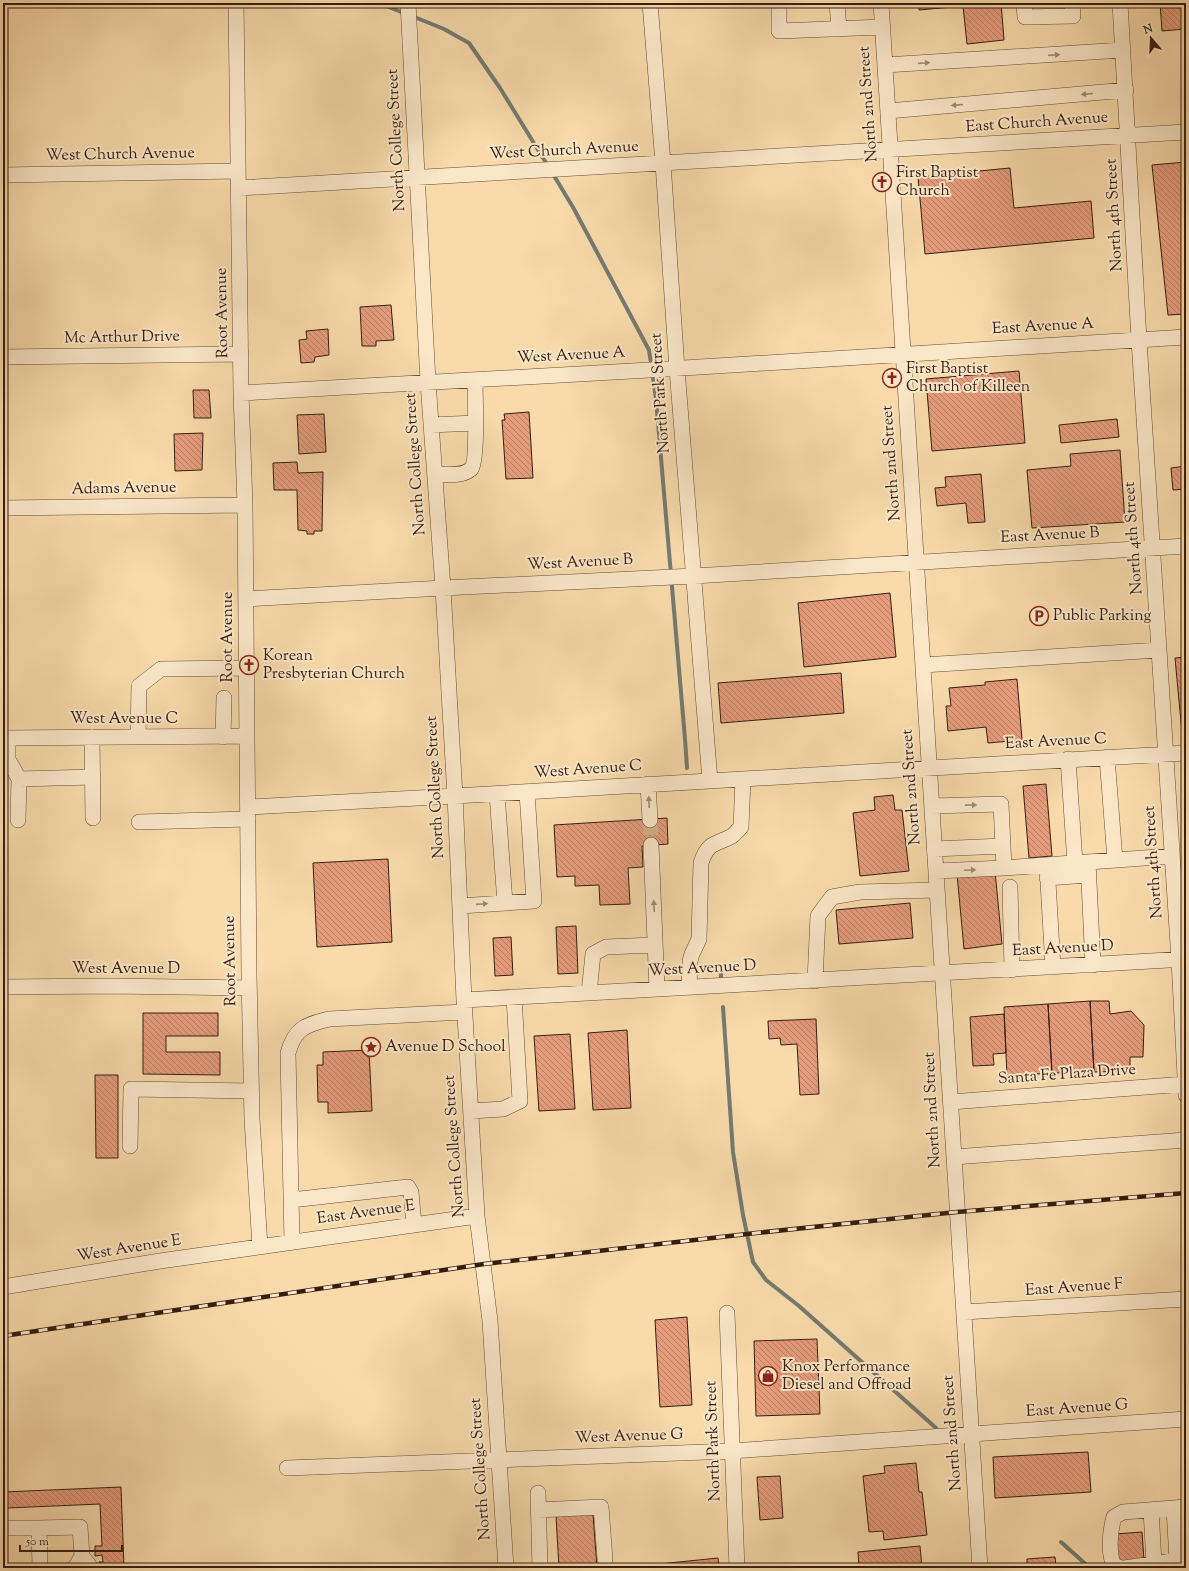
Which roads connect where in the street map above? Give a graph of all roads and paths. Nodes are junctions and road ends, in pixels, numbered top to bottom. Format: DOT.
graph roads {
  1 [pos="236,3"];
  2 [pos="408,3"];
  3 [pos="650,3"];
  4 [pos="779,3"];
  5 [pos="837,3"];
  6 [pos="881,3"];
  7 [pos="1024,3"];
  8 [pos="1072,3"];
  9 [pos="1120,3"];
  10 [pos="883,27"];
  11 [pos="839,29"];
  12 [pos="1123,50"];
  13 [pos="885,65"];
  14 [pos="1126,90"];
  15 [pos="888,111"];
  16 [pos="1186,132"];
  17 [pos="1128,135"];
  18 [pos="890,150"];
  19 [pos="663,163"];
  20 [pos="238,171"];
  21 [pos="3,175"];
  22 [pos="417,178"];
  23 [pos="239,188"];
  24 [pos="1186,337"];
  25 [pos="1139,340"];
  26 [pos="241,354"];
  27 [pos="903,354"];
  28 [pos="3,357"];
  29 [pos="672,369"];
  30 [pos="475,380"];
  31 [pos="428,382"];
  32 [pos="241,393"];
  33 [pos="475,424"];
  34 [pos="431,425"];
  35 [pos="435,474"];
  36 [pos="245,506"];
  37 [pos="3,508"];
  38 [pos="1186,546"];
  39 [pos="1153,548"];
  40 [pos="916,561"];
  41 [pos="689,576"];
  42 [pos="443,588"];
  43 [pos="246,599"];
  44 [pos="1159,650"];
  45 [pos="923,665"];
  46 [pos="246,668"];
  47 [pos="224,698"];
  48 [pos="246,736"];
  49 [pos="92,737"];
  50 [pos="138,737"];
  51 [pos="223,737"];
  52 [pos="6,738"];
  53 [pos="1186,753"];
  54 [pos="1166,754"];
  55 [pos="1107,757"];
  56 [pos="1068,759"];
  57 [pos="929,768"];
  58 [pos="93,777"];
  59 [pos="743,778"];
  60 [pos="20,779"];
  61 [pos="710,780"];
  62 [pos="648,784"];
  63 [pos="526,792"];
  64 [pos="497,794"];
  65 [pos="455,796"];
  66 [pos="932,806"];
  67 [pos="248,813"];
  68 [pos="93,818"];
  69 [pos="18,820"];
  70 [pos="650,820"];
  71 [pos="139,822"];
  72 [pos="651,845"];
  73 [pos="1003,846"];
  74 [pos="934,849"];
  75 [pos="1172,856"];
  76 [pos="1115,860"];
  77 [pos="1084,867"];
  78 [pos="1004,868"];
  79 [pos="1047,871"];
  80 [pos="936,872"];
  81 [pos="1010,887"];
  82 [pos="937,890"];
  83 [pos="505,902"];
  84 [pos="460,906"];
  85 [pos="655,945"];
  86 [pos="1182,960"];
  87 [pos="1093,965"];
  88 [pos="1053,967"];
  89 [pos="1012,970"];
  90 [pos="942,974"];
  91 [pos="814,980"];
  92 [pos="3,987"];
  93 [pos="249,988"];
  94 [pos="689,988"];
  95 [pos="657,989"];
  96 [pos="589,993"];
  97 [pos="514,997"];
  98 [pos="464,1006"];
  99 [pos="1186,1090"];
  100 [pos="251,1091"];
  101 [pos="951,1102"];
  102 [pos="470,1111"];
  103 [pos="1186,1140"];
  104 [pos="130,1146"];
  105 [pos="954,1157"];
  106 [pos="291,1200"];
  107 [pos="477,1216"];
  108 [pos="414,1225"];
  109 [pos="292,1242"];
  110 [pos="260,1247"];
  111 [pos="3,1287"];
  112 [pos="1186,1299"];
  113 [pos="964,1312"];
  114 [pos="727,1313"];
  115 [pos="1186,1419"];
  116 [pos="971,1434"];
  117 [pos="732,1451"];
  118 [pos="498,1460"];
  119 [pos="287,1468"];
  120 [pos="538,1494"];
  121 [pos="1180,1508"];
  122 [pos="538,1510"];
  123 [pos="1151,1510"];
  124 [pos="3,1528"];
  125 [pos="39,1528"];
  126 [pos="605,1559"];
  127 [pos="1182,1559"];
  128 [pos="78,1562"];
  129 [pos="1154,1563"];
  130 [pos="40,1568"];
  131 [pos="91,1568"];
  132 [pos="506,1568"];
  133 [pos="540,1568"];
  134 [pos="737,1568"];
  135 [pos="980,1568"];
  136 [pos="1124,1568"];
  1 -- 20 [label="street, Root Avenue"];
  2 -- 22 [label="street, North College Street"];
  3 -- 19 [label="street, North Park Street"];
  4 -- 11 [label="street"];
  5 -- 11 [label="street"];
  6 -- 10 [label="street, North 2nd Street"];
  7 -- 8 [label="street"];
  9 -- 12 [label="street, North 4th Street"];
  10 -- 11 [label="street"];
  10 -- 13 [label="street, North 2nd Street"];
  13 -- 12 [label="street, one-way"];
  12 -- 14 [label="street, North 4th Street"];
  13 -- 15 [label="street, North 2nd Street"];
  14 -- 15 [label="street, one-way"];
  14 -- 17 [label="street, North 4th Street"];
  15 -- 18 [label="street, North 2nd Street"];
  16 -- 17 [label="street, East Church Avenue"];
  17 -- 18 [label="street, East Church Avenue"];
  17 -- 25 [label="street, North 4th Street"];
  18 -- 19 [label="street, West Church Avenue"];
  18 -- 27 [label="street, North 2nd Street"];
  19 -- 22 [label="street, West Church Avenue"];
  19 -- 29 [label="street, North Park Street"];
  20 -- 21 [label="street, West Church Avenue"];
  20 -- 23 [label="street, Root Avenue"];
  22 -- 23 [label="street, West Church Avenue"];
  22 -- 31 [label="street, North College Street"];
  23 -- 26 [label="street, Root Avenue"];
  24 -- 25 [label="street, East Avenue A"];
  25 -- 27 [label="street, East Avenue A"];
  25 -- 39 [label="street, North 4th Street"];
  26 -- 28 [label="street, Mc Arthur Drive"];
  26 -- 32 [label="street, Root Avenue"];
  27 -- 29 [label="street, West Avenue A"];
  27 -- 40 [label="street, North 2nd Street"];
  29 -- 30 [label="street, West Avenue A"];
  29 -- 41 [label="street, North Park Street"];
  30 -- 31 [label="street, West Avenue A"];
  30 -- 33 [label="street"];
  31 -- 32 [label="street, West Avenue A"];
  31 -- 34 [label="street, North College Street"];
  32 -- 36 [label="street, Root Avenue"];
  33 -- 34 [label="street"];
  33 -- 35 [label="street"];
  34 -- 35 [label="street, North College Street"];
  35 -- 42 [label="street, North College Street"];
  36 -- 37 [label="street, Adams Avenue"];
  36 -- 43 [label="street, Root Avenue"];
  38 -- 39 [label="street, East Avenue B"];
  39 -- 40 [label="street, East Avenue B"];
  39 -- 44 [label="street, North 4th Street"];
  40 -- 41 [label="street, West Avenue B"];
  40 -- 45 [label="street, North 2nd Street"];
  41 -- 42 [label="street, West Avenue B"];
  41 -- 61 [label="street, North Park Street"];
  42 -- 43 [label="street, West Avenue B"];
  42 -- 65 [label="street, North College Street"];
  43 -- 46 [label="street, Root Avenue"];
  44 -- 45 [label="street"];
  44 -- 54 [label="street, North 4th Street"];
  45 -- 57 [label="street, North 2nd Street"];
  46 -- 48 [label="street, Root Avenue"];
  46 -- 50 [label="street"];
  47 -- 51 [label="street"];
  48 -- 51 [label="street, West Avenue C"];
  48 -- 67 [label="street, Root Avenue"];
  49 -- 50 [label="street, West Avenue C"];
  49 -- 52 [label="street, West Avenue C"];
  49 -- 58 [label="street"];
  50 -- 51 [label="street, West Avenue C"];
  52 -- 60 [label="street"];
  53 -- 54 [label="street, East Avenue C"];
  54 -- 55 [label="street, East Avenue C"];
  54 -- 75 [label="street, North 4th Street"];
  55 -- 56 [label="street, East Avenue C"];
  55 -- 76 [label="street"];
  56 -- 57 [label="street, East Avenue C"];
  56 -- 77 [label="street"];
  57 -- 59 [label="street, West Avenue C"];
  57 -- 66 [label="street, North 2nd Street"];
  58 -- 60 [label="street"];
  58 -- 68 [label="street"];
  59 -- 61 [label="street, West Avenue C"];
  59 -- 94 [label="street"];
  60 -- 69 [label="street"];
  61 -- 62 [label="street, West Avenue C"];
  62 -- 63 [label="street, West Avenue C"];
  70 -- 62 [label="street, one-way"];
  63 -- 64 [label="street, West Avenue C"];
  63 -- 83 [label="street"];
  64 -- 65 [label="street, West Avenue C"];
  64 -- 83 [label="street"];
  65 -- 67 [label="street, West Avenue C"];
  65 -- 84 [label="street, North College Street"];
  66 -- 73 [label="street, one-way"];
  66 -- 74 [label="street, North 2nd Street"];
  67 -- 71 [label="street, West Avenue C"];
  67 -- 93 [label="street, Root Avenue"];
  85 -- 72 [label="street, one-way"];
  73 -- 74 [label="street"];
  73 -- 78 [label="street"];
  74 -- 80 [label="street, North 2nd Street"];
  75 -- 76 [label="street"];
  75 -- 86 [label="street, North 4th Street"];
  76 -- 77 [label="street"];
  77 -- 79 [label="street"];
  77 -- 87 [label="street"];
  78 -- 79 [label="street"];
  80 -- 78 [label="street, one-way"];
  79 -- 88 [label="street"];
  80 -- 82 [label="street, North 2nd Street"];
  81 -- 89 [label="street"];
  82 -- 90 [label="street, North 2nd Street"];
  82 -- 91 [label="street"];
  84 -- 83 [label="street, one-way"];
  84 -- 98 [label="street, North College Street"];
  85 -- 95 [label="street"];
  85 -- 96 [label="street"];
  86 -- 87 [label="street, East Avenue D"];
  86 -- 99 [label="street, North 4th Street"];
  87 -- 88 [label="street, East Avenue D"];
  88 -- 89 [label="street, East Avenue D"];
  89 -- 90 [label="street, East Avenue D"];
  90 -- 91 [label="street, West Avenue D"];
  90 -- 101 [label="street, North 2nd Street"];
  91 -- 94 [label="street, West Avenue D"];
  92 -- 93 [label="street, West Avenue D"];
  93 -- 100 [label="street, Root Avenue"];
  94 -- 95 [label="street, West Avenue D"];
  95 -- 96 [label="street, West Avenue D"];
  96 -- 97 [label="street, West Avenue D"];
  97 -- 98 [label="street, West Avenue D"];
  97 -- 102 [label="street"];
  98 -- 102 [label="street, North College Street"];
  98 -- 106 [label="street, West Avenue D"];
  99 -- 101 [label="street, Santa Fe Plaza Drive"];
  100 -- 104 [label="street"];
  100 -- 110 [label="street, Root Avenue"];
  101 -- 105 [label="street, North 2nd Street"];
  102 -- 107 [label="street, North College Street"];
  103 -- 105 [label="street"];
  105 -- 113 [label="street, North 2nd Street"];
  106 -- 108 [label="street"];
  106 -- 109 [label="street, West Avenue D"];
  107 -- 108 [label="street, East Avenue E"];
  107 -- 118 [label="street, North College Street"];
  108 -- 109 [label="street, East Avenue E"];
  109 -- 110 [label="street, East Avenue E"];
  110 -- 111 [label="street, West Avenue E"];
  112 -- 113 [label="street, East Avenue F"];
  113 -- 116 [label="street, North 2nd Street"];
  114 -- 117 [label="street, North Park Street"];
  115 -- 116 [label="street, East Avenue G"];
  116 -- 117 [label="street, West Avenue G"];
  116 -- 135 [label="street, North 2nd Street"];
  117 -- 118 [label="street, West Avenue G"];
  117 -- 134 [label="street, North Park Street"];
  118 -- 119 [label="street, West Avenue G"];
  118 -- 132 [label="street, North College Street"];
  120 -- 122 [label="street"];
  121 -- 123 [label="street"];
  121 -- 127 [label="street"];
  122 -- 126 [label="street"];
  122 -- 133 [label="street"];
  123 -- 129 [label="street"];
  123 -- 136 [label="street"];
  124 -- 125 [label="street"];
  125 -- 128 [label="street"];
  125 -- 130 [label="street"];
  127 -- 129 [label="street"];
  128 -- 131 [label="street"];
  129 -- 136 [label="street"];
}
